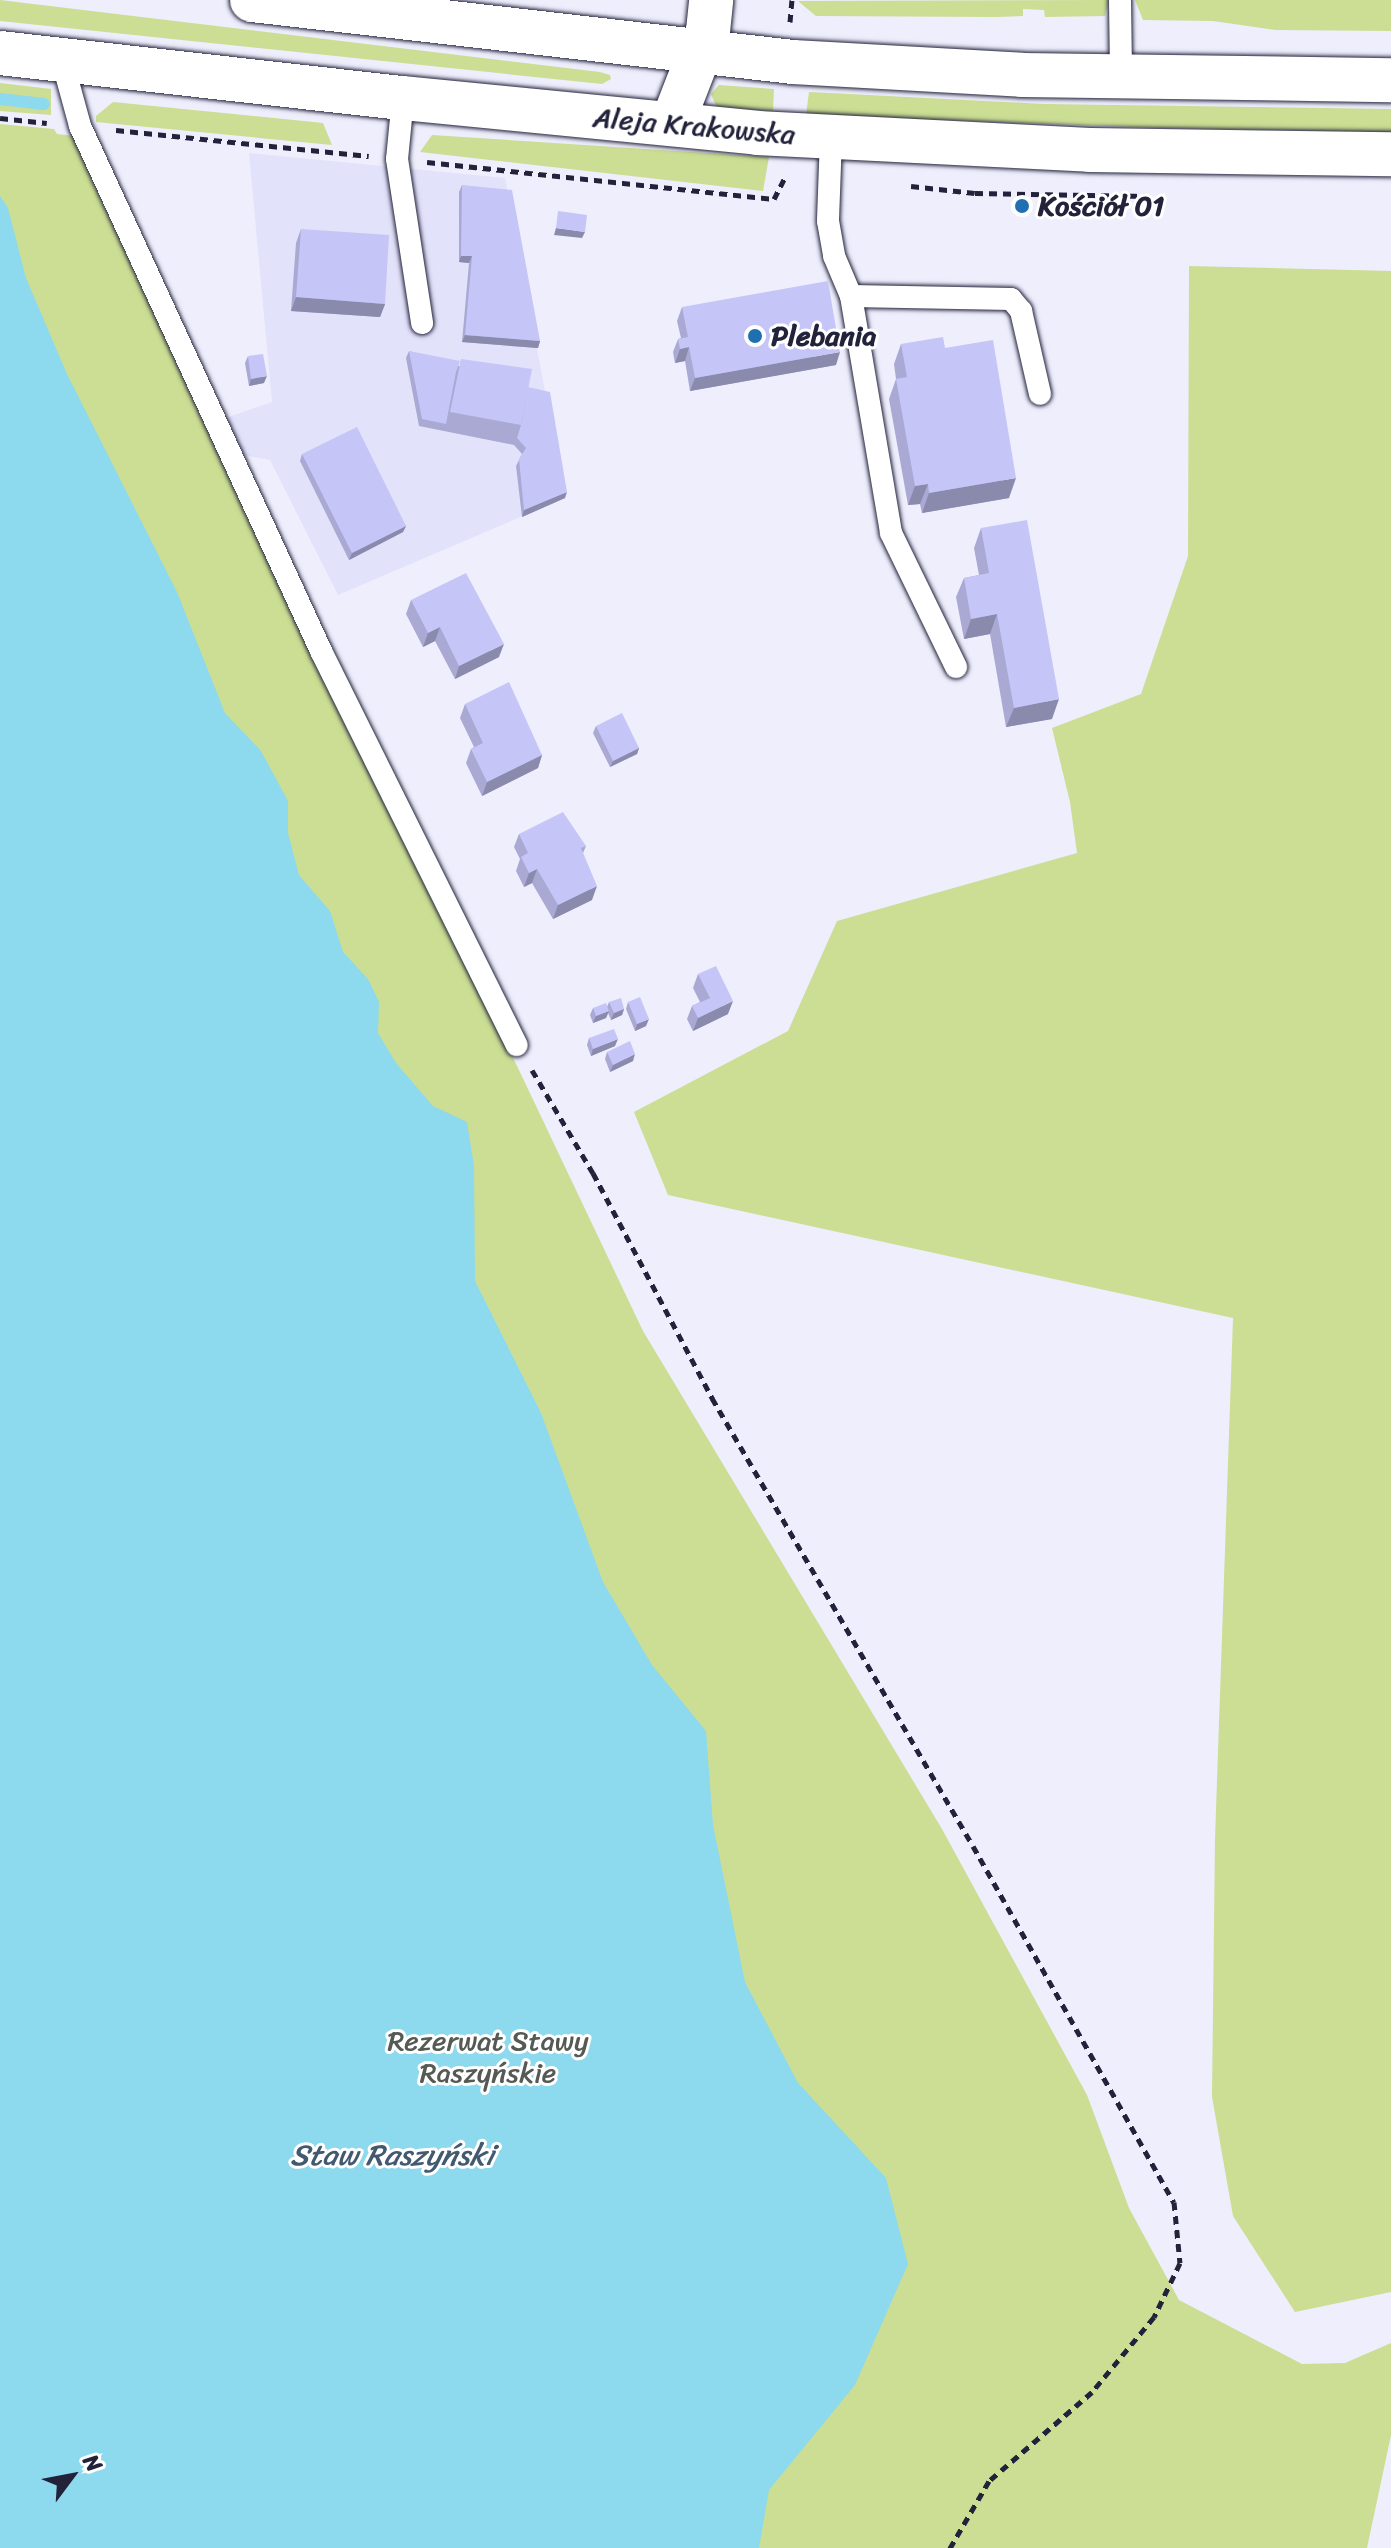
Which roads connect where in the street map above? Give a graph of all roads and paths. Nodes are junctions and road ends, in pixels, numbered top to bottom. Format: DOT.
graph roads {
  1 [pos="252,0"];
  2 [pos="711,0"];
  3 [pos="792,0"];
  4 [pos="1120,0"];
  5 [pos="343,5"];
  6 [pos="790,23"];
  7 [pos="700,51"];
  8 [pos="0,53"];
  9 [pos="62,60"];
  10 [pos="1121,76"];
  11 [pos="1391,80"];
  12 [pos="403,98"];
  13 [pos="672,124"];
  14 [pos="831,138"];
  15 [pos="1391,154"];
  16 [pos="851,296"];
  17 [pos="422,323"];
  18 [pos="1040,394"];
  19 [pos="956,667"];
  20 [pos="517,1045"];
  21 [pos="950,2548"];
  1 -- 5 [label="main road"];
  2 -- 7 [label="main road"];
  3 -- 6 [label="path"];
  4 -- 10 [label="lane"];
  5 -- 7 [label="main road"];
  7 -- 10 [label="main road"];
  7 -- 13 [label="main road"];
  8 -- 9 [label="main road, Aleja Krakowska"];
  9 -- 12 [label="main road, Aleja Krakowska"];
  9 -- 20 [label="lane"];
  10 -- 11 [label="main road"];
  12 -- 13 [label="main road, Aleja Krakowska"];
  12 -- 17 [label="lane"];
  13 -- 14 [label="main road, Aleja Krakowska"];
  14 -- 15 [label="main road, Aleja Krakowska"];
  14 -- 16 [label="lane"];
  16 -- 18 [label="lane"];
  16 -- 19 [label="lane"];
  20 -- 21 [label="path"];
}
